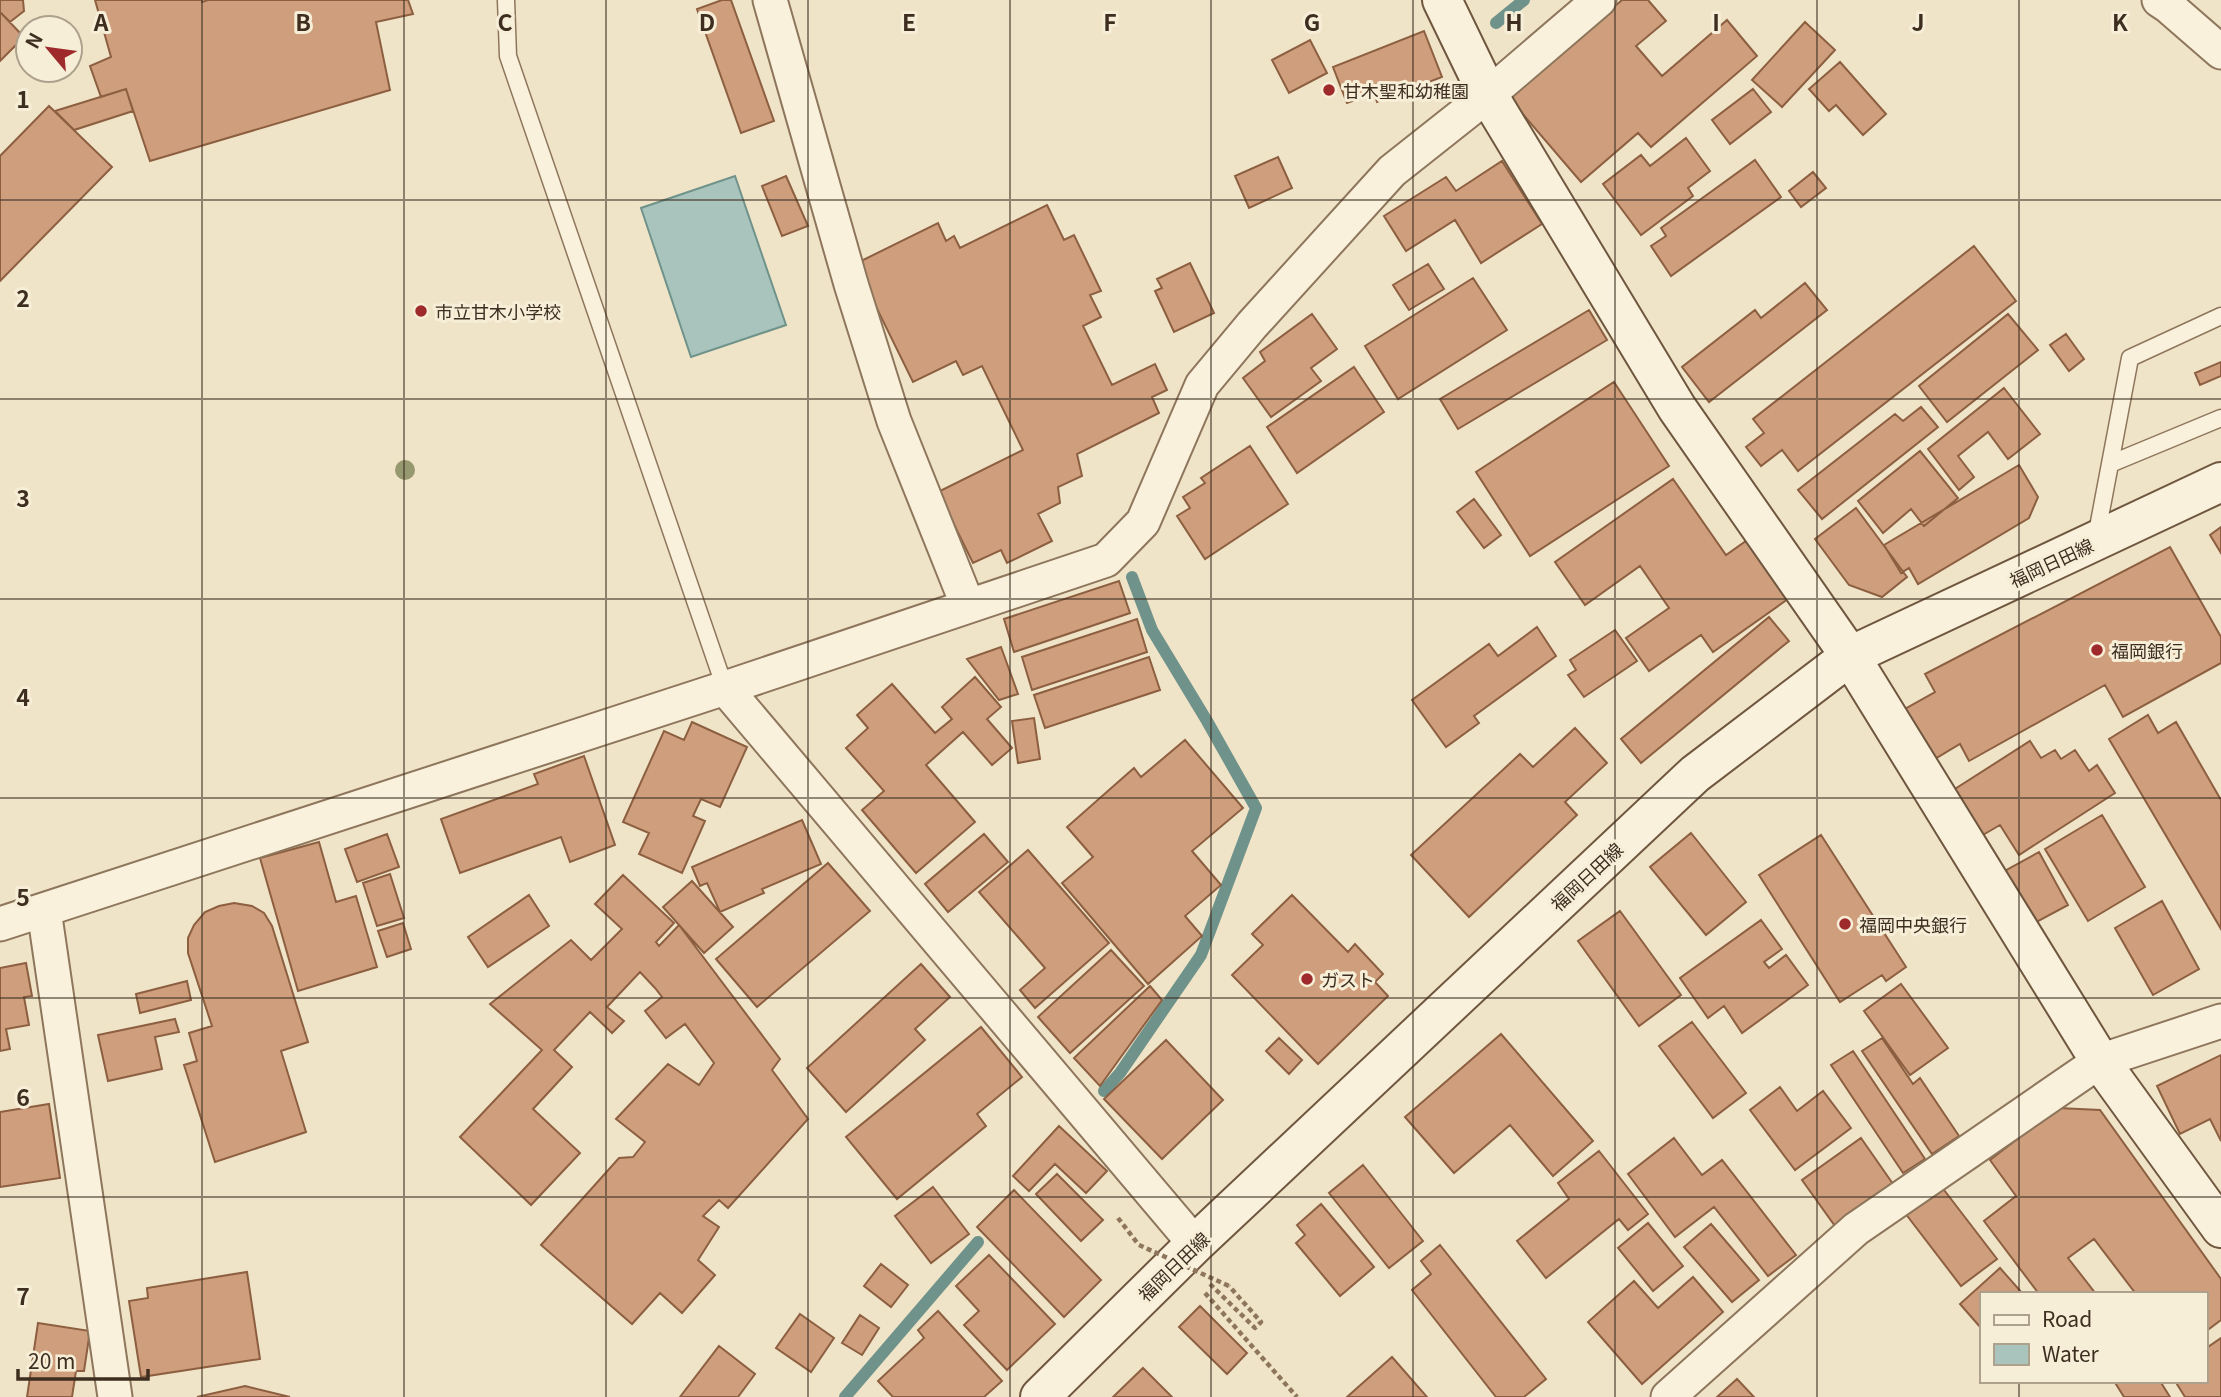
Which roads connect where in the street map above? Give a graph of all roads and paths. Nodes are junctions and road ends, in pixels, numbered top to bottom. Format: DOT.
graph roads {
  1 [pos="506,0"];
  2 [pos="770,0"];
  3 [pos="1442,0"];
  4 [pos="1599,0"];
  5 [pos="2159,0"];
  6 [pos="2221,52"];
  7 [pos="1488,95"];
  8 [pos="2221,316"];
  9 [pos="2221,418"];
  10 [pos="2110,464"];
  11 [pos="2221,482"];
  12 [pos="2096,541"];
  13 [pos="968,606"];
  14 [pos="1850,656"];
  15 [pos="725,688"];
  16 [pos="44,911"];
  17 [pos="0,924"];
  18 [pos="2221,1021"];
  19 [pos="2100,1061"];
  20 [pos="2221,1228"];
  21 [pos="1195,1244"];
  22 [pos="1139,1245"];
  23 [pos="1209,1283"];
  24 [pos="1202,1290"];
  25 [pos="116,1397"];
  26 [pos="1040,1397"];
  27 [pos="1297,1397"];
  28 [pos="1668,1397"];
  1 -- 15 [label="lane"];
  2 -- 13 [label="street"];
  3 -- 7 [label="main road"];
  4 -- 7 [label="street"];
  5 -- 6 [label="street"];
  7 -- 13 [label="street"];
  7 -- 14 [label="main road"];
  8 -- 10 [label="lane"];
  9 -- 10 [label="lane"];
  10 -- 12 [label="lane"];
  11 -- 12 [label="main road, 福岡日田線"];
  12 -- 14 [label="main road, 福岡日田線"];
  13 -- 15 [label="street"];
  14 -- 19 [label="main road"];
  14 -- 21 [label="main road, 福岡日田線"];
  15 -- 16 [label="street"];
  15 -- 21 [label="street"];
  16 -- 17 [label="street"];
  16 -- 25 [label="street"];
  18 -- 19 [label="street"];
  19 -- 20 [label="main road"];
  19 -- 28 [label="street"];
  21 -- 26 [label="main road, 福岡日田線"];
  22 -- 23 [label="path, bridge"];
  24 -- 27 [label="path"];
}
